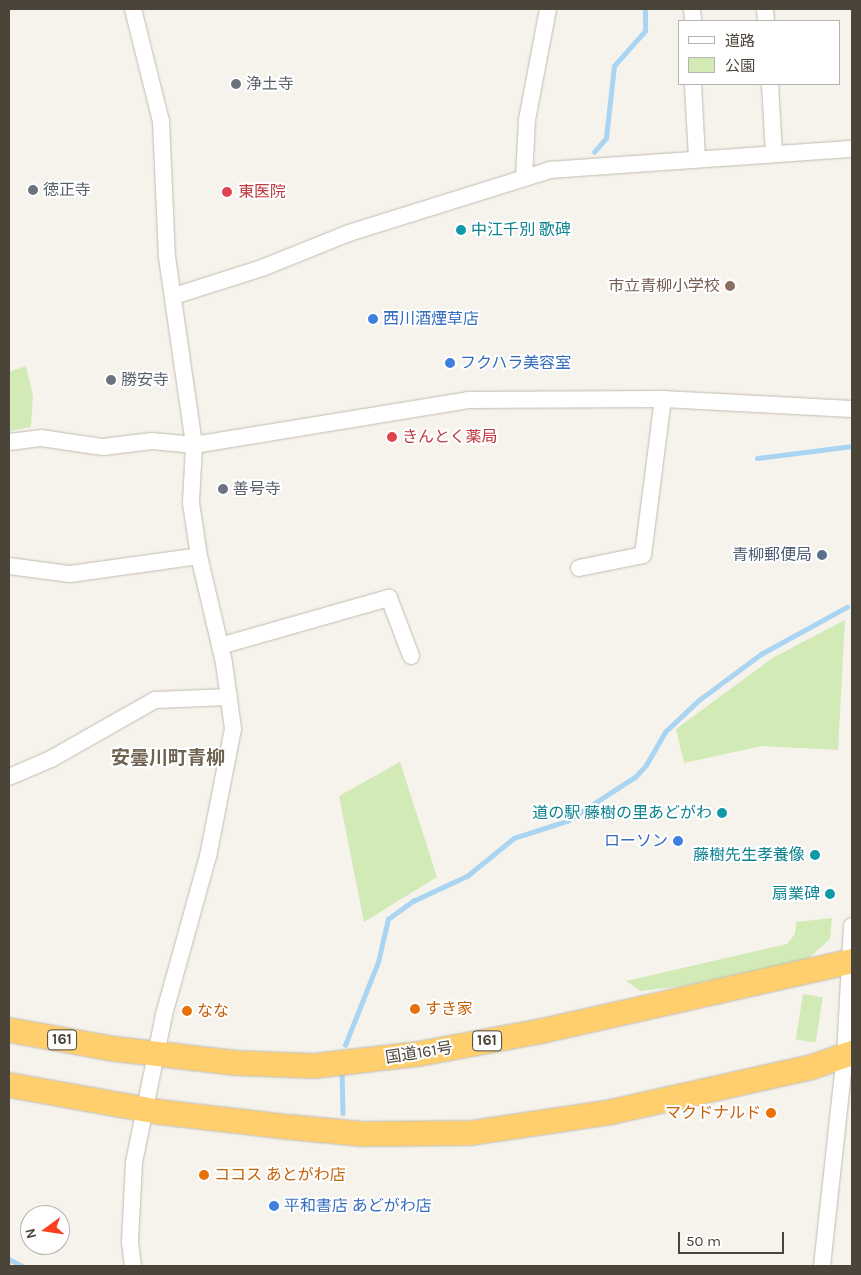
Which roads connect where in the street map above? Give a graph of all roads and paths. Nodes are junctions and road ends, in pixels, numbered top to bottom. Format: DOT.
graph roads {
  1 [pos="133,9"];
  2 [pos="548,9"];
  3 [pos="693,85"];
  4 [pos="770,85"];
  5 [pos="852,150"];
  6 [pos="774,153"];
  7 [pos="697,159"];
  8 [pos="524,177"];
  9 [pos="174,296"];
  10 [pos="662,399"];
  11 [pos="850,409"];
  12 [pos="9,442"];
  13 [pos="194,444"];
  14 [pos="199,556"];
  15 [pos="9,566"];
  16 [pos="579,568"];
  17 [pos="220,646"];
  18 [pos="411,656"];
  19 [pos="229,697"];
  20 [pos="9,777"];
  21 [pos="852,926"];
  22 [pos="852,962"];
  23 [pos="9,1030"];
  24 [pos="159,1054"];
  25 [pos="848,1054"];
  26 [pos="9,1085"];
  27 [pos="145,1109"];
  28 [pos="133,1266"];
  29 [pos="822,1266"];
  1 -- 9 [label="street"];
  2 -- 8 [label="street"];
  3 -- 7 [label="street"];
  4 -- 6 [label="street"];
  5 -- 6 [label="street"];
  6 -- 7 [label="street"];
  7 -- 8 [label="street"];
  8 -- 9 [label="street"];
  9 -- 13 [label="street"];
  10 -- 11 [label="street"];
  10 -- 13 [label="street"];
  10 -- 16 [label="street"];
  12 -- 13 [label="street"];
  13 -- 14 [label="street"];
  14 -- 15 [label="street"];
  14 -- 17 [label="street"];
  17 -- 18 [label="street"];
  17 -- 19 [label="street"];
  19 -- 20 [label="street"];
  19 -- 24 [label="street"];
  21 -- 22 [label="street"];
  22 -- 24 [label="highway, 国道161号 / 161"];
  22 -- 25 [label="street"];
  23 -- 24 [label="highway, 国道161号 / 161"];
  24 -- 27 [label="street"];
  25 -- 27 [label="highway"];
  25 -- 29 [label="street"];
  26 -- 27 [label="highway"];
  27 -- 28 [label="street"];
}
